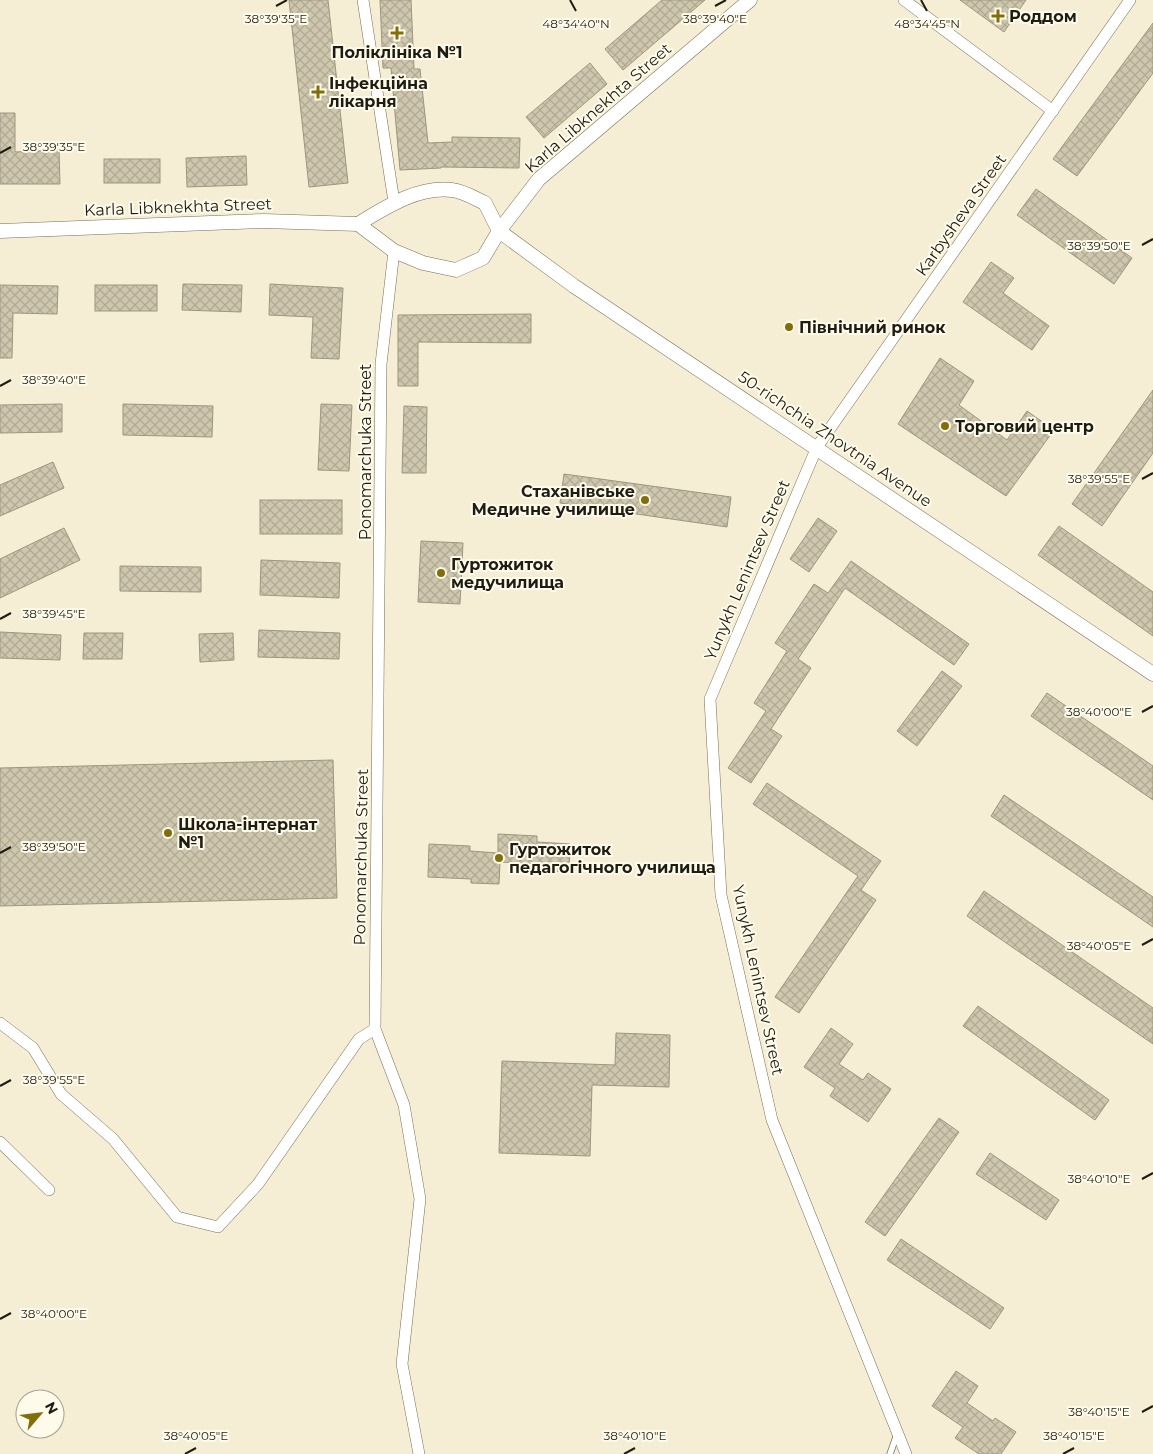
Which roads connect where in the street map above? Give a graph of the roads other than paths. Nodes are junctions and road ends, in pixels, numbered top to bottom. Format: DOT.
graph roads {
  1 [pos="363,0"];
  2 [pos="750,0"];
  3 [pos="904,0"];
  4 [pos="1130,0"];
  5 [pos="1053,110"];
  6 [pos="394,202"];
  7 [pos="358,224"];
  8 [pos="0,231"];
  9 [pos="499,231"];
  10 [pos="394,251"];
  11 [pos="817,447"];
  12 [pos="1153,674"];
  13 [pos="0,1023"];
  14 [pos="375,1029"];
  15 [pos="0,1142"];
  16 [pos="49,1190"];
  17 [pos="897,1432"];
  18 [pos="419,1454"];
  19 [pos="890,1454"];
  20 [pos="906,1454"];
  1 -- 6 [label="street"];
  2 -- 9 [label="street, Karla Libknekhta Street"];
  3 -- 5 [label="street"];
  4 -- 5 [label="street, Karbysheva Street"];
  5 -- 11 [label="street, Karbysheva Street"];
  6 -- 7 [label="street"];
  6 -- 9 [label="street"];
  7 -- 8 [label="street, Karla Libknekhta Street"];
  7 -- 10 [label="street, Karla Libknekhta Street"];
  9 -- 10 [label="street, Karla Libknekhta Street"];
  9 -- 11 [label="street, 50-richchia Zhovtnia Avenue"];
  10 -- 14 [label="street, Ponomarchuka Street"];
  11 -- 12 [label="street, 50-richchia Zhovtnia Avenue"];
  11 -- 17 [label="street, Yunykh Lenintsev Street"];
  13 -- 14 [label="street"];
  14 -- 18 [label="street, Ponomarchuka Street"];
  15 -- 16 [label="street"];
  17 -- 19 [label="lane"];
  17 -- 20 [label="street, Yunykh Lenintsev Street"];
}
